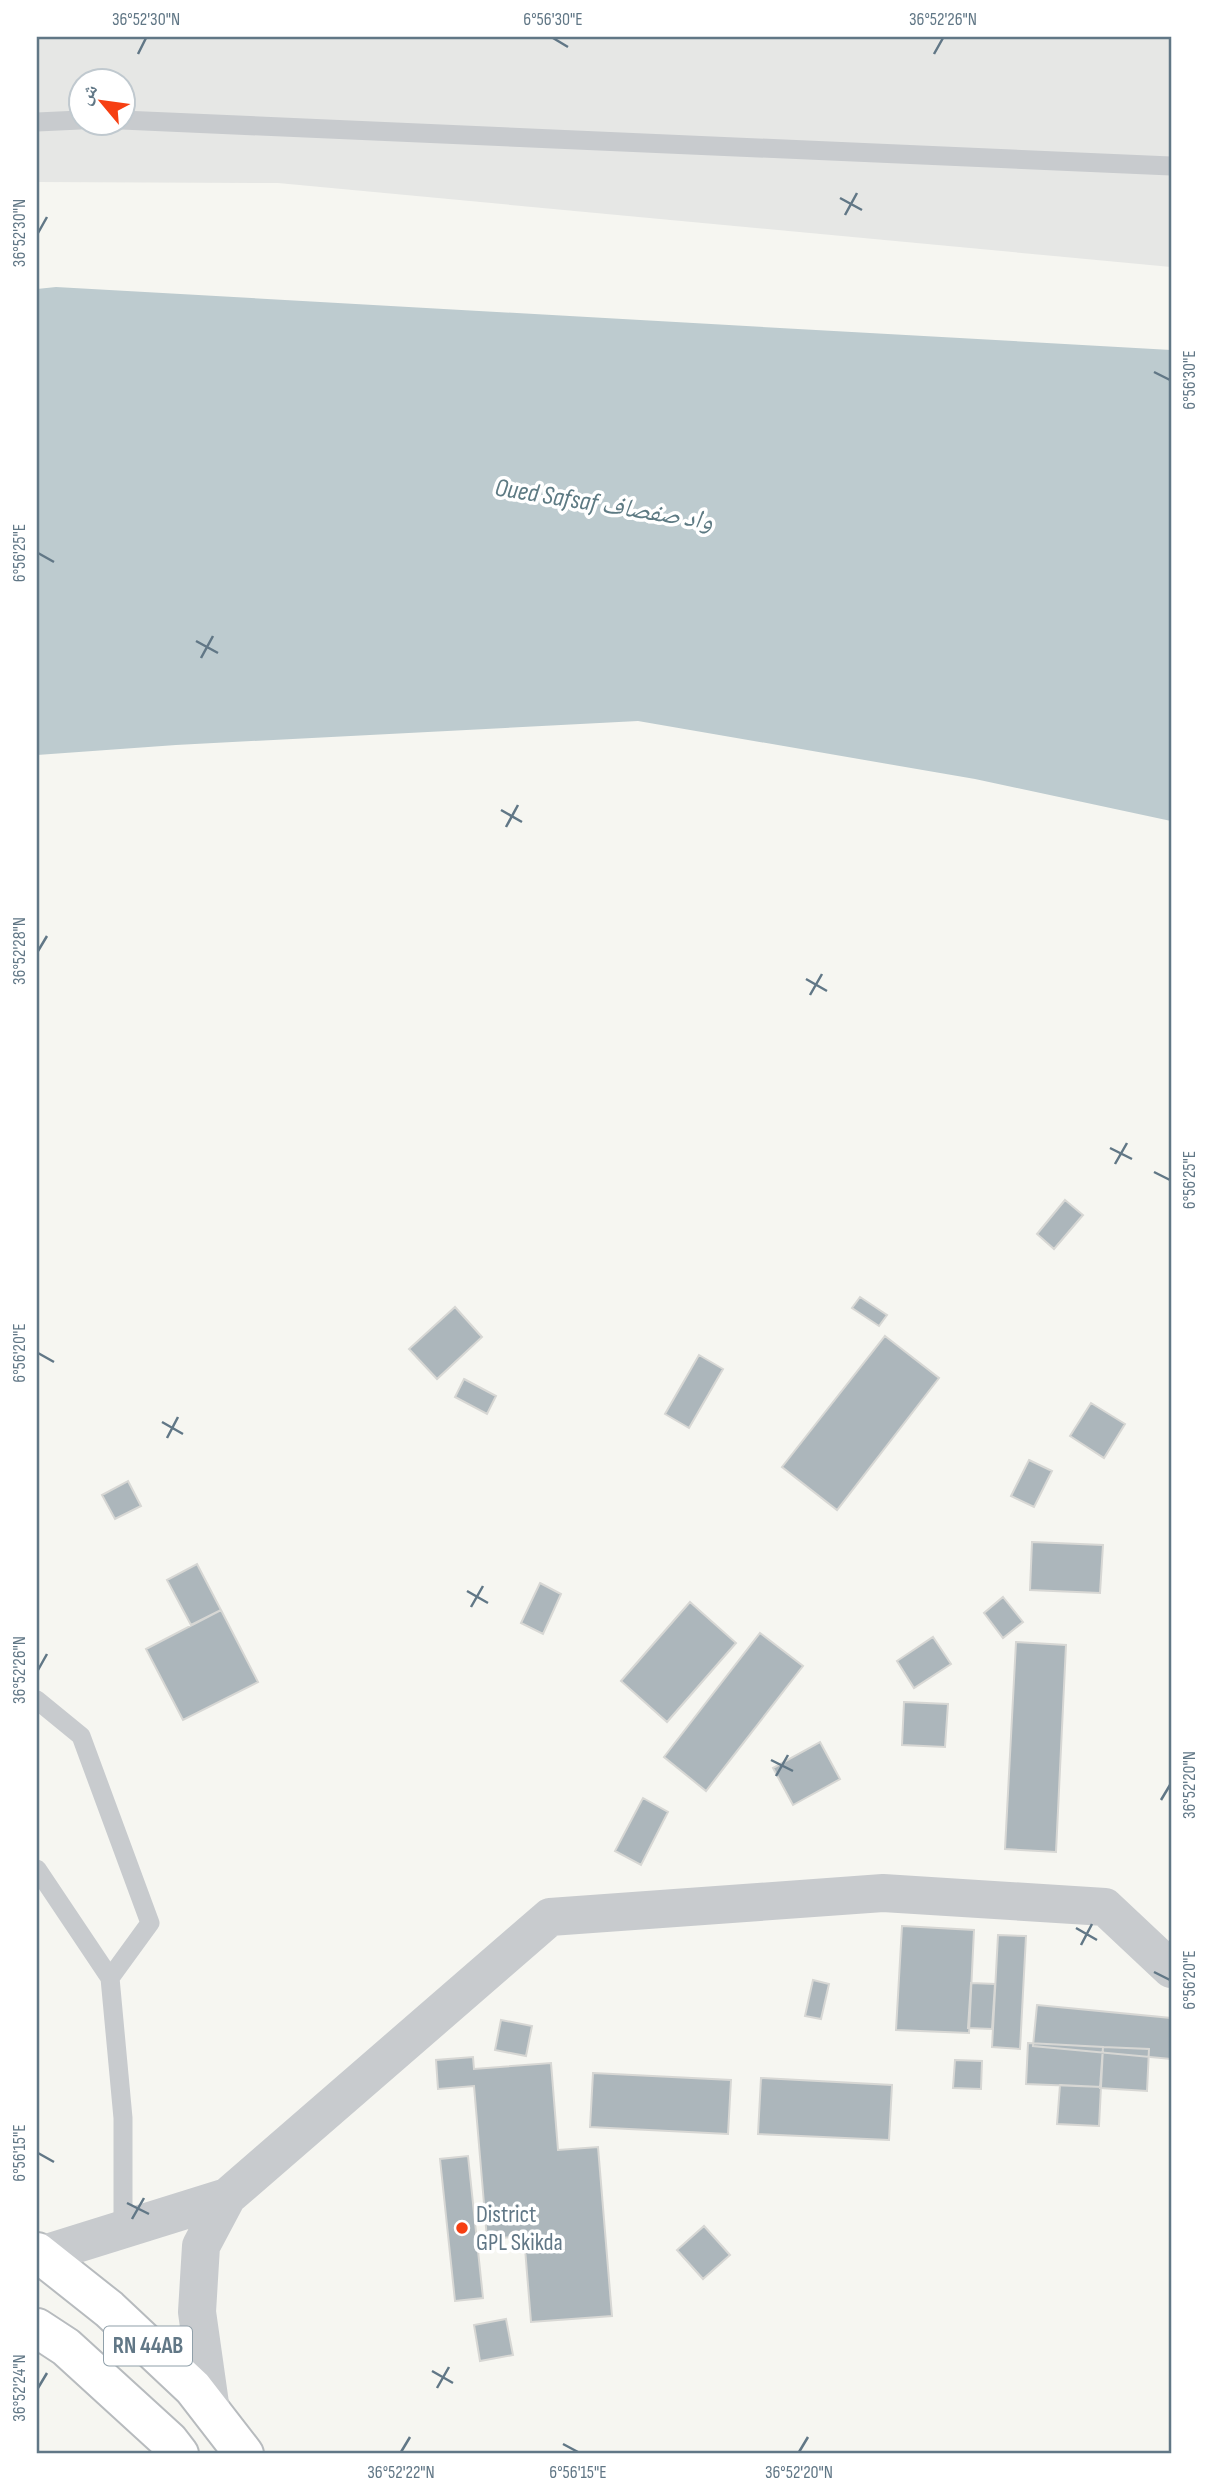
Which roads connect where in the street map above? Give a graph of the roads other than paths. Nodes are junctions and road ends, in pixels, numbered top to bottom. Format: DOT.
graph roads {
  1 [pos="66,121"];
  2 [pos="136,121"];
  3 [pos="37,122"];
  4 [pos="1171,166"];
  5 [pos="37,1700"];
  6 [pos="37,1869"];
  7 [pos="1171,1969"];
  8 [pos="110,1978"];
  9 [pos="227,2197"];
  10 [pos="123,2230"];
  11 [pos="39,2254"];
  12 [pos="37,2328"];
  13 [pos="211,2411"];
  14 [pos="178,2454"];
  15 [pos="244,2454"];
  1 -- 3 [label="lane"];
  2 -- 4 [label="lane"];
  5 -- 8 [label="lane"];
  6 -- 8 [label="lane"];
  7 -- 9 [label="street"];
  8 -- 10 [label="lane"];
  9 -- 10 [label="street"];
  9 -- 13 [label="street"];
  10 -- 11 [label="street"];
  11 -- 13 [label="highway, RN 44AB"];
  12 -- 14 [label="highway, RN 44AB"];
  13 -- 15 [label="highway, RN 44AB"];
}
